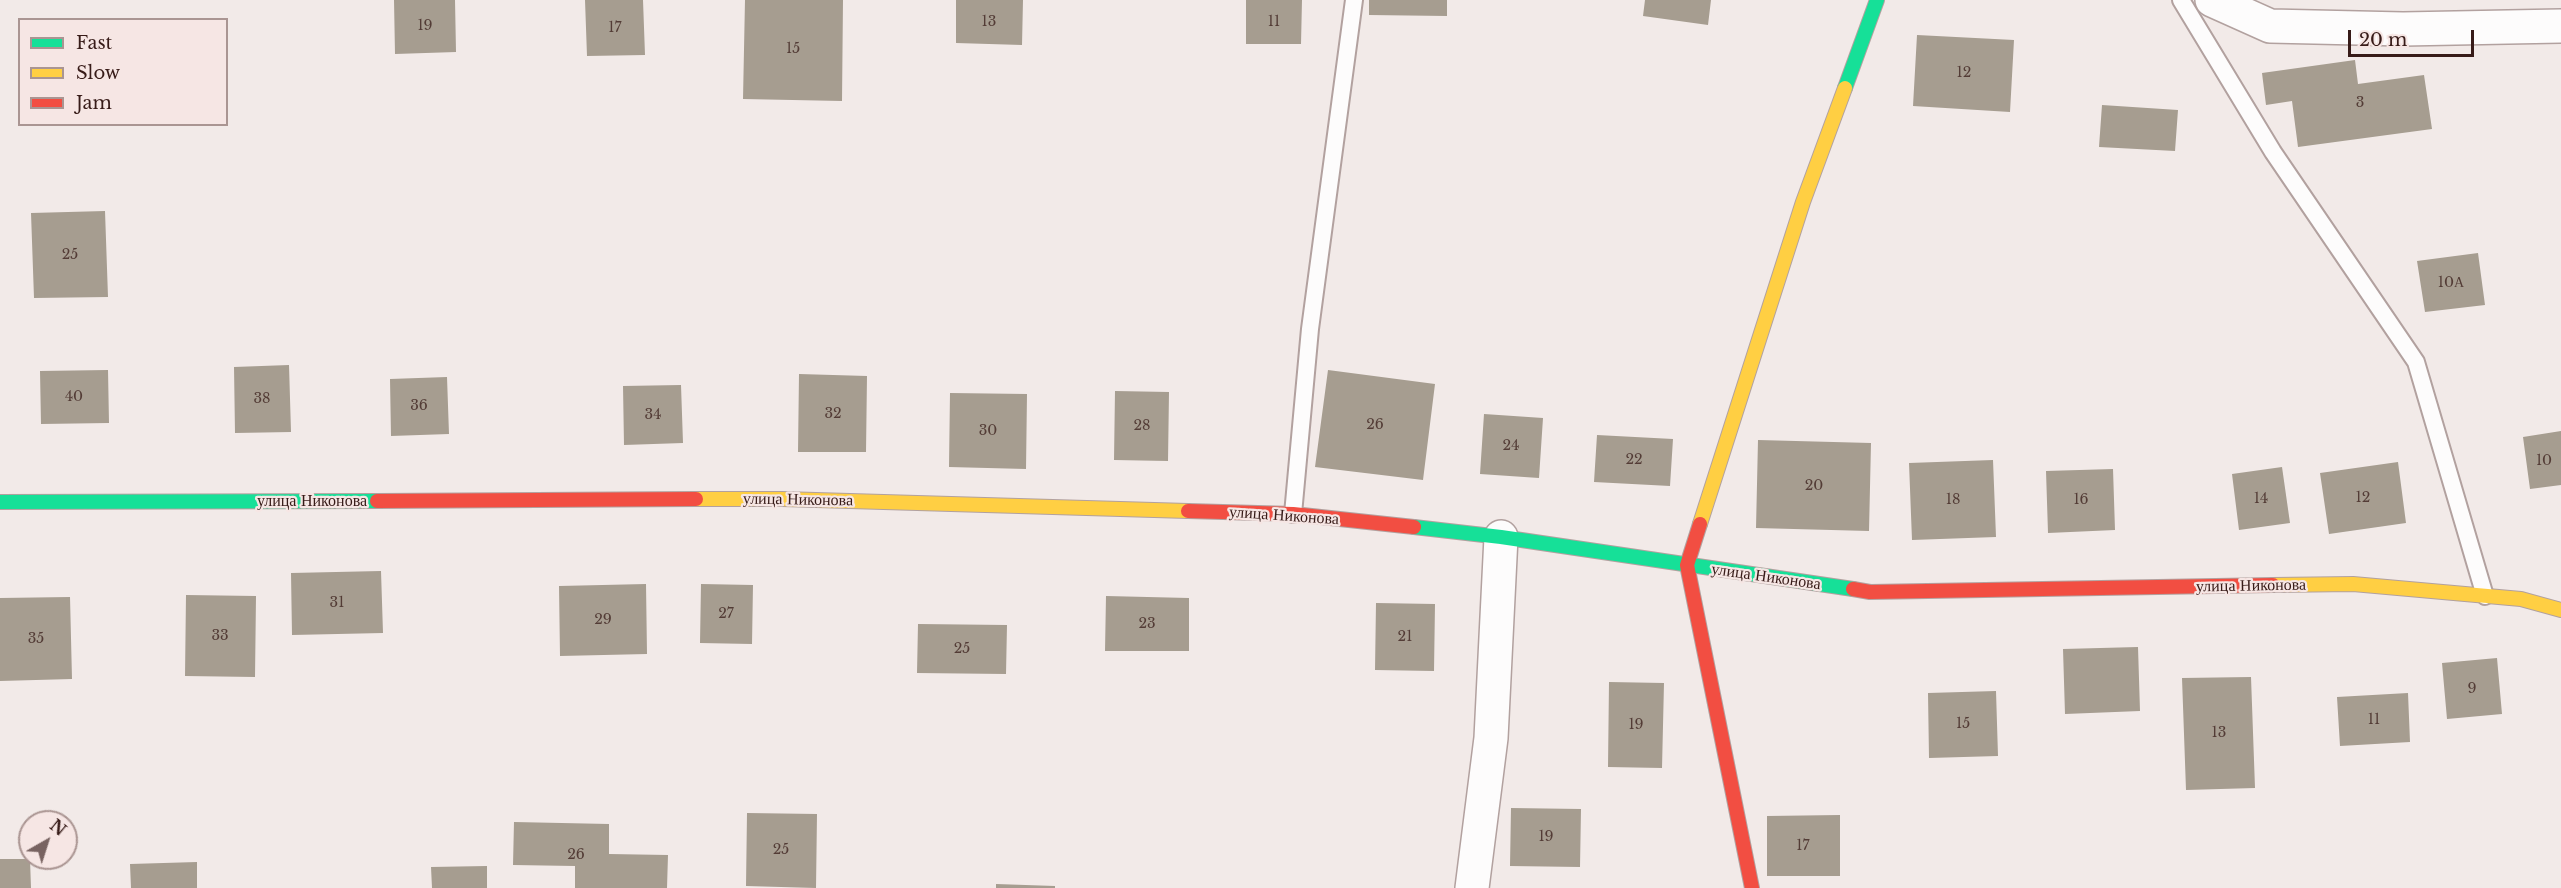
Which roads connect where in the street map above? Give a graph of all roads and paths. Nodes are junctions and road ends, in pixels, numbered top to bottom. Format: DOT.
graph roads {
  1 [pos="1354,0"];
  2 [pos="1877,0"];
  3 [pos="2181,0"];
  4 [pos="2212,0"];
  5 [pos="2561,26"];
  6 [pos="0,502"];
  7 [pos="1293,514"];
  8 [pos="1501,537"];
  9 [pos="1687,566"];
  10 [pos="2485,596"];
  11 [pos="2561,610"];
  12 [pos="1472,888"];
  13 [pos="1752,888"];
  1 -- 7 [label="lane"];
  2 -- 9 [label="street"];
  3 -- 10 [label="lane"];
  4 -- 5 [label="street"];
  6 -- 7 [label="street, улица Никонова"];
  7 -- 8 [label="street, улица Никонова"];
  8 -- 9 [label="street, улица Никонова"];
  8 -- 12 [label="street"];
  9 -- 10 [label="street, улица Никонова"];
  9 -- 13 [label="street"];
  10 -- 11 [label="street, улица Никонова"];
}
